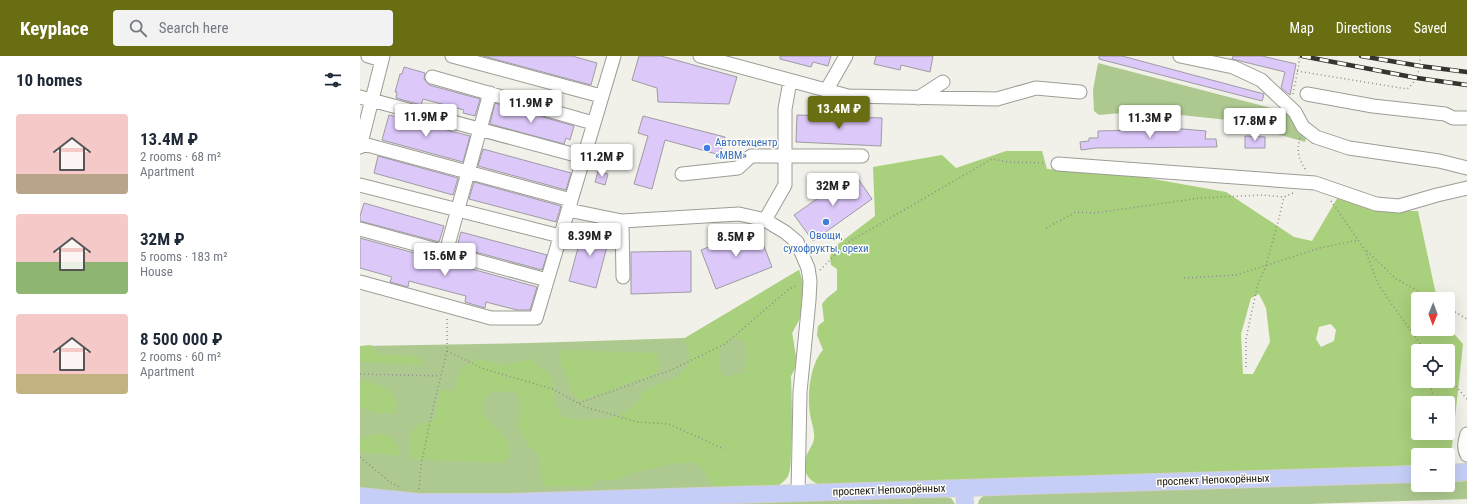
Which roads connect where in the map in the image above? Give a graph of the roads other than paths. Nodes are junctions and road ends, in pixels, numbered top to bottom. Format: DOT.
graph roads {
  1 [pos="368,56"];
  2 [pos="452,56"];
  3 [pos="614,56"];
  4 [pos="700,56"];
  5 [pos="846,56"];
  6 [pos="1180,56"];
  7 [pos="383,58"];
  8 [pos="432,77"];
  9 [pos="790,81"];
  10 [pos="943,82"];
  11 [pos="826,90"];
  12 [pos="1080,92"];
  13 [pos="490,93"];
  14 [pos="1307,94"];
  15 [pos="602,96"];
  16 [pos="918,98"];
  17 [pos="366,99"];
  18 [pos="1467,118"];
  19 [pos="593,123"];
  20 [pos="480,130"];
  21 [pos="360,145"];
  22 [pos="785,156"];
  23 [pos="862,156"];
  24 [pos="583,158"];
  25 [pos="1058,164"];
  26 [pos="1467,168"];
  27 [pos="468,172"];
  28 [pos="682,174"];
  29 [pos="360,185"];
  30 [pos="1467,188"];
  31 [pos="569,205"];
  32 [pos="458,211"];
  33 [pos="765,220"];
  34 [pos="622,221"];
  35 [pos="360,229"];
  36 [pos="560,236"];
  37 [pos="446,252"];
  38 [pos="622,277"];
  39 [pos="547,280"];
  40 [pos="360,282"];
  41 [pos="1467,434"];
  42 [pos="1467,455"];
  43 [pos="1467,472"];
  44 [pos="1455,473"];
  45 [pos="1411,474"];
  46 [pos="798,493"];
  47 [pos="360,496"];
  48 [pos="964,496"];
  1 -- 7 [label="street"];
  2 -- 15 [label="street"];
  3 -- 15 [label="street"];
  4 -- 9 [label="street"];
  5 -- 11 [label="street"];
  6 -- 26 [label="street"];
  7 -- 17 [label="street"];
  8 -- 13 [label="street"];
  9 -- 11 [label="street"];
  9 -- 22 [label="street"];
  10 -- 16 [label="street"];
  11 -- 16 [label="street"];
  12 -- 16 [label="street"];
  13 -- 19 [label="street"];
  13 -- 20 [label="street"];
  14 -- 18 [label="street"];
  15 -- 19 [label="street"];
  17 -- 20 [label="street"];
  17 -- 21 [label="street"];
  19 -- 24 [label="street"];
  20 -- 24 [label="street"];
  20 -- 27 [label="street"];
  21 -- 27 [label="street"];
  22 -- 23 [label="street"];
  22 -- 28 [label="street"];
  22 -- 33 [label="street"];
  24 -- 31 [label="street"];
  25 -- 30 [label="street"];
  27 -- 31 [label="street"];
  27 -- 32 [label="street"];
  29 -- 32 [label="street"];
  31 -- 34 [label="street"];
  31 -- 36 [label="street"];
  32 -- 36 [label="street"];
  32 -- 37 [label="street"];
  33 -- 34 [label="street"];
  33 -- 46 [label="street"];
  34 -- 38 [label="street"];
  35 -- 37 [label="street"];
  36 -- 39 [label="street"];
  37 -- 39 [label="street"];
  39 -- 40 [label="street"];
  41 -- 42 [label="street"];
  43 -- 44 [label="main road"];
  45 -- 48 [label="main road, проспект Непокорённых"];
  46 -- 47 [label="main road, проспект Непокорённых"];
  46 -- 48 [label="main road, проспект Непокорённых"];
}
